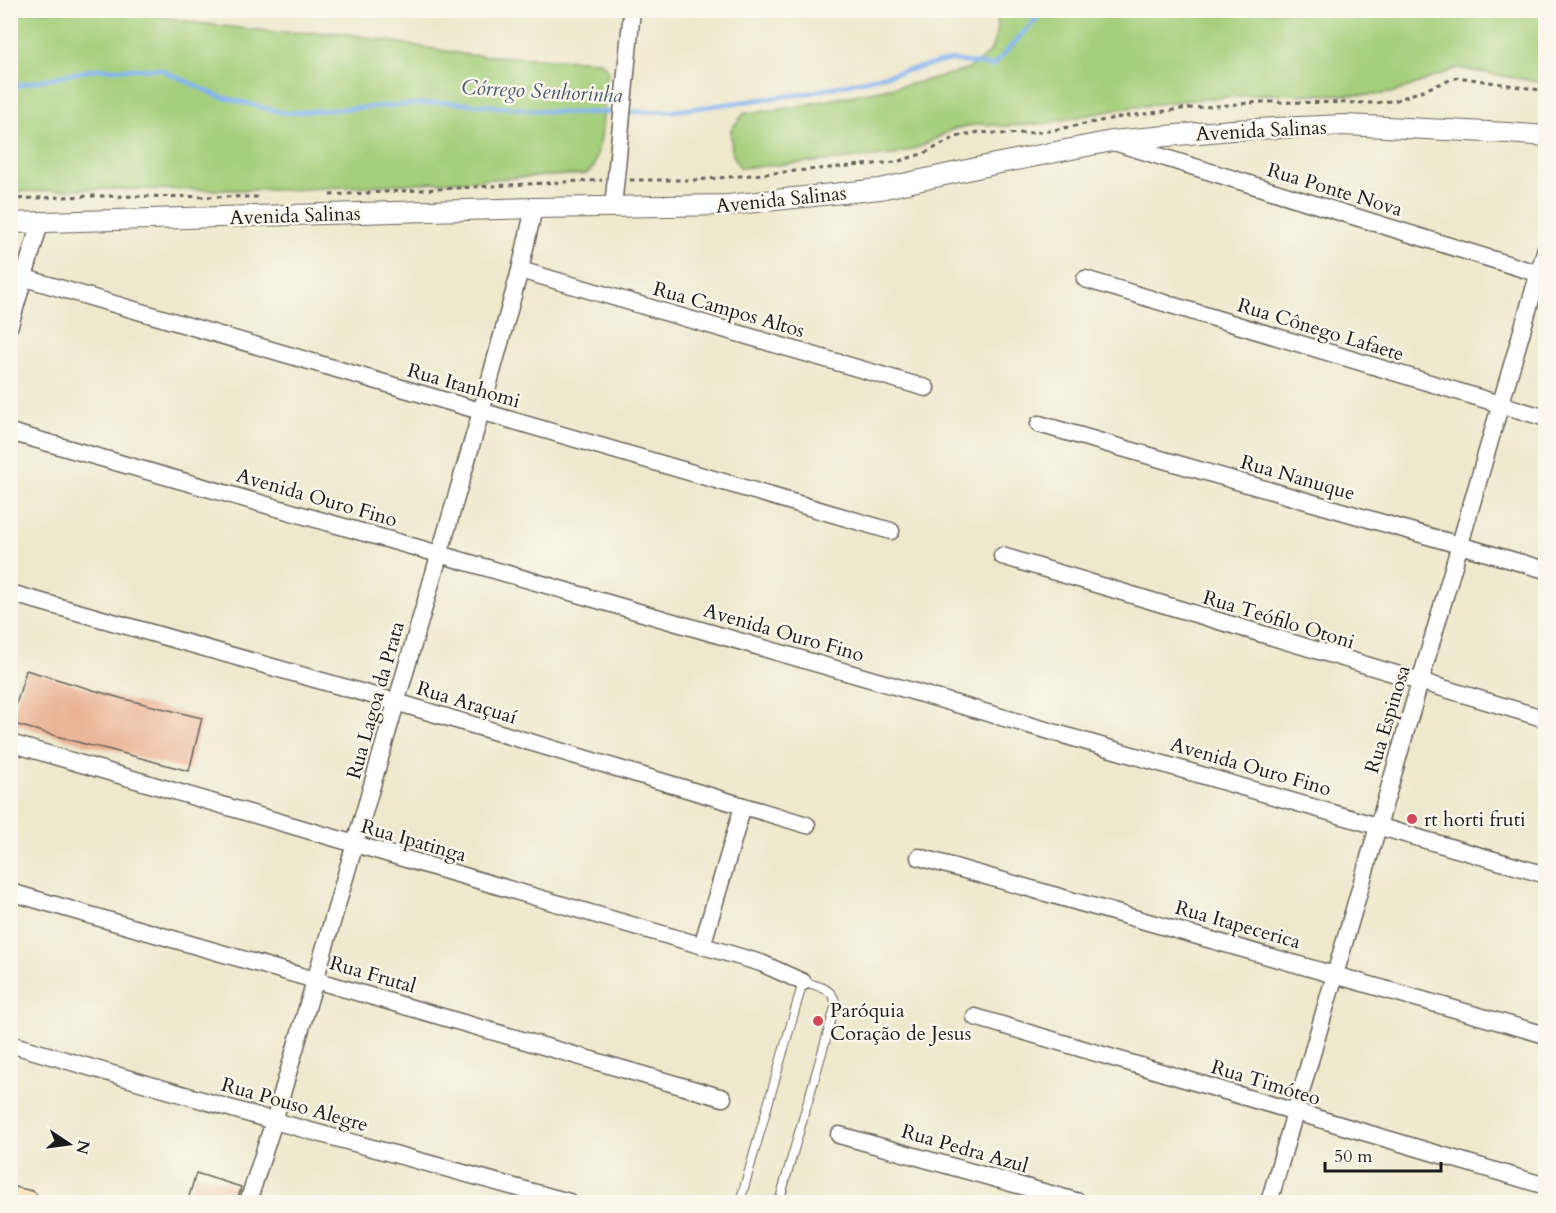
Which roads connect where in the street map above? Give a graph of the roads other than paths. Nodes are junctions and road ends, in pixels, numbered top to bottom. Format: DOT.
graph roads {
  1 [pos="632,10"];
  2 [pos="1545,136"];
  3 [pos="1112,141"];
  4 [pos="534,208"];
  5 [pos="613,208"];
  6 [pos="40,223"];
  7 [pos="10,224"];
  8 [pos="1545,248"];
  9 [pos="520,270"];
  10 [pos="1541,275"];
  11 [pos="25,278"];
  12 [pos="1086,279"];
  13 [pos="10,325"];
  14 [pos="926,388"];
  15 [pos="1500,406"];
  16 [pos="481,412"];
  17 [pos="1545,418"];
  18 [pos="1039,424"];
  19 [pos="10,432"];
  20 [pos="891,531"];
  21 [pos="1459,545"];
  22 [pos="439,554"];
  23 [pos="1002,556"];
  24 [pos="1545,570"];
  25 [pos="10,593"];
  26 [pos="1420,683"];
  27 [pos="396,702"];
  28 [pos="1545,719"];
  29 [pos="10,743"];
  30 [pos="743,806"];
  31 [pos="807,825"];
  32 [pos="1377,825"];
  33 [pos="354,844"];
  34 [pos="919,856"];
  35 [pos="1545,875"];
  36 [pos="10,892"];
  37 [pos="702,946"];
  38 [pos="1335,973"];
  39 [pos="315,980"];
  40 [pos="803,982"];
  41 [pos="975,1017"];
  42 [pos="1545,1035"];
  43 [pos="10,1044"];
  44 [pos="723,1098"];
  45 [pos="1295,1112"];
  46 [pos="274,1120"];
  47 [pos="839,1135"];
  48 [pos="1545,1186"];
  49 [pos="10,1198"];
  50 [pos="28,1203"];
  51 [pos="248,1203"];
  52 [pos="569,1203"];
  53 [pos="741,1203"];
  54 [pos="779,1203"];
  55 [pos="1079,1203"];
  56 [pos="1269,1203"];
  1 -- 5 [label="street"];
  2 -- 3 [label="street, Avenida Salinas"];
  3 -- 5 [label="street, Avenida Salinas"];
  3 -- 10 [label="street, Rua Ponte Nova"];
  4 -- 5 [label="street, Avenida Salinas"];
  4 -- 6 [label="street, Avenida Salinas"];
  4 -- 9 [label="street, Rua Lagoa da Prata"];
  6 -- 7 [label="street, Avenida Salinas"];
  6 -- 11 [label="street"];
  8 -- 10 [label="street, Rua Espinosa"];
  9 -- 14 [label="street, Rua Campos Altos"];
  9 -- 16 [label="street, Rua Lagoa da Prata"];
  10 -- 15 [label="street, Rua Espinosa"];
  11 -- 13 [label="street"];
  11 -- 16 [label="street, Rua Itanhomi"];
  12 -- 15 [label="street, Rua Cônego Lafaete"];
  15 -- 17 [label="street, Rua Cônego Lafaete"];
  15 -- 21 [label="street, Rua Espinosa"];
  16 -- 20 [label="street, Rua Itanhomi"];
  16 -- 22 [label="street, Rua Lagoa da Prata"];
  18 -- 21 [label="street, Rua Nanuque"];
  19 -- 22 [label="street, Avenida Ouro Fino"];
  21 -- 24 [label="street, Rua Nanuque"];
  21 -- 26 [label="street, Rua Espinosa"];
  22 -- 27 [label="street, Rua Lagoa da Prata"];
  22 -- 32 [label="street, Avenida Ouro Fino"];
  23 -- 26 [label="street, Rua Teófilo Otoni"];
  25 -- 27 [label="street, Rua Araçuaí"];
  26 -- 28 [label="street, Rua Teófilo Otoni"];
  26 -- 32 [label="street, Rua Espinosa"];
  27 -- 30 [label="street, Rua Araçuaí"];
  27 -- 33 [label="street, Rua Lagoa da Prata"];
  29 -- 33 [label="street, Rua Ipatinga"];
  30 -- 31 [label="street, Rua Araçuaí"];
  30 -- 37 [label="street"];
  32 -- 35 [label="street, Avenida Ouro Fino"];
  32 -- 38 [label="street, Rua Espinosa"];
  33 -- 37 [label="street, Rua Ipatinga"];
  33 -- 39 [label="street, Rua Lagoa da Prata"];
  34 -- 38 [label="street, Rua Itapecerica"];
  36 -- 39 [label="street, Rua Frutal"];
  37 -- 40 [label="street, Rua Ipatinga"];
  38 -- 42 [label="street, Rua Itapecerica"];
  38 -- 45 [label="street, Rua Espinosa"];
  39 -- 44 [label="street, Rua Frutal"];
  39 -- 46 [label="street, Rua Lagoa da Prata"];
  40 -- 53 [label="lane"];
  40 -- 54 [label="lane"];
  41 -- 45 [label="street, Rua Timóteo"];
  43 -- 46 [label="street, Rua Pouso Alegre"];
  45 -- 48 [label="street, Rua Timóteo"];
  45 -- 56 [label="street, Rua Espinosa"];
  46 -- 51 [label="street, Rua Lagoa da Prata"];
  46 -- 52 [label="street, Rua Pouso Alegre"];
  47 -- 55 [label="street, Rua Pedra Azul"];
  49 -- 50 [label="main road"];
}
